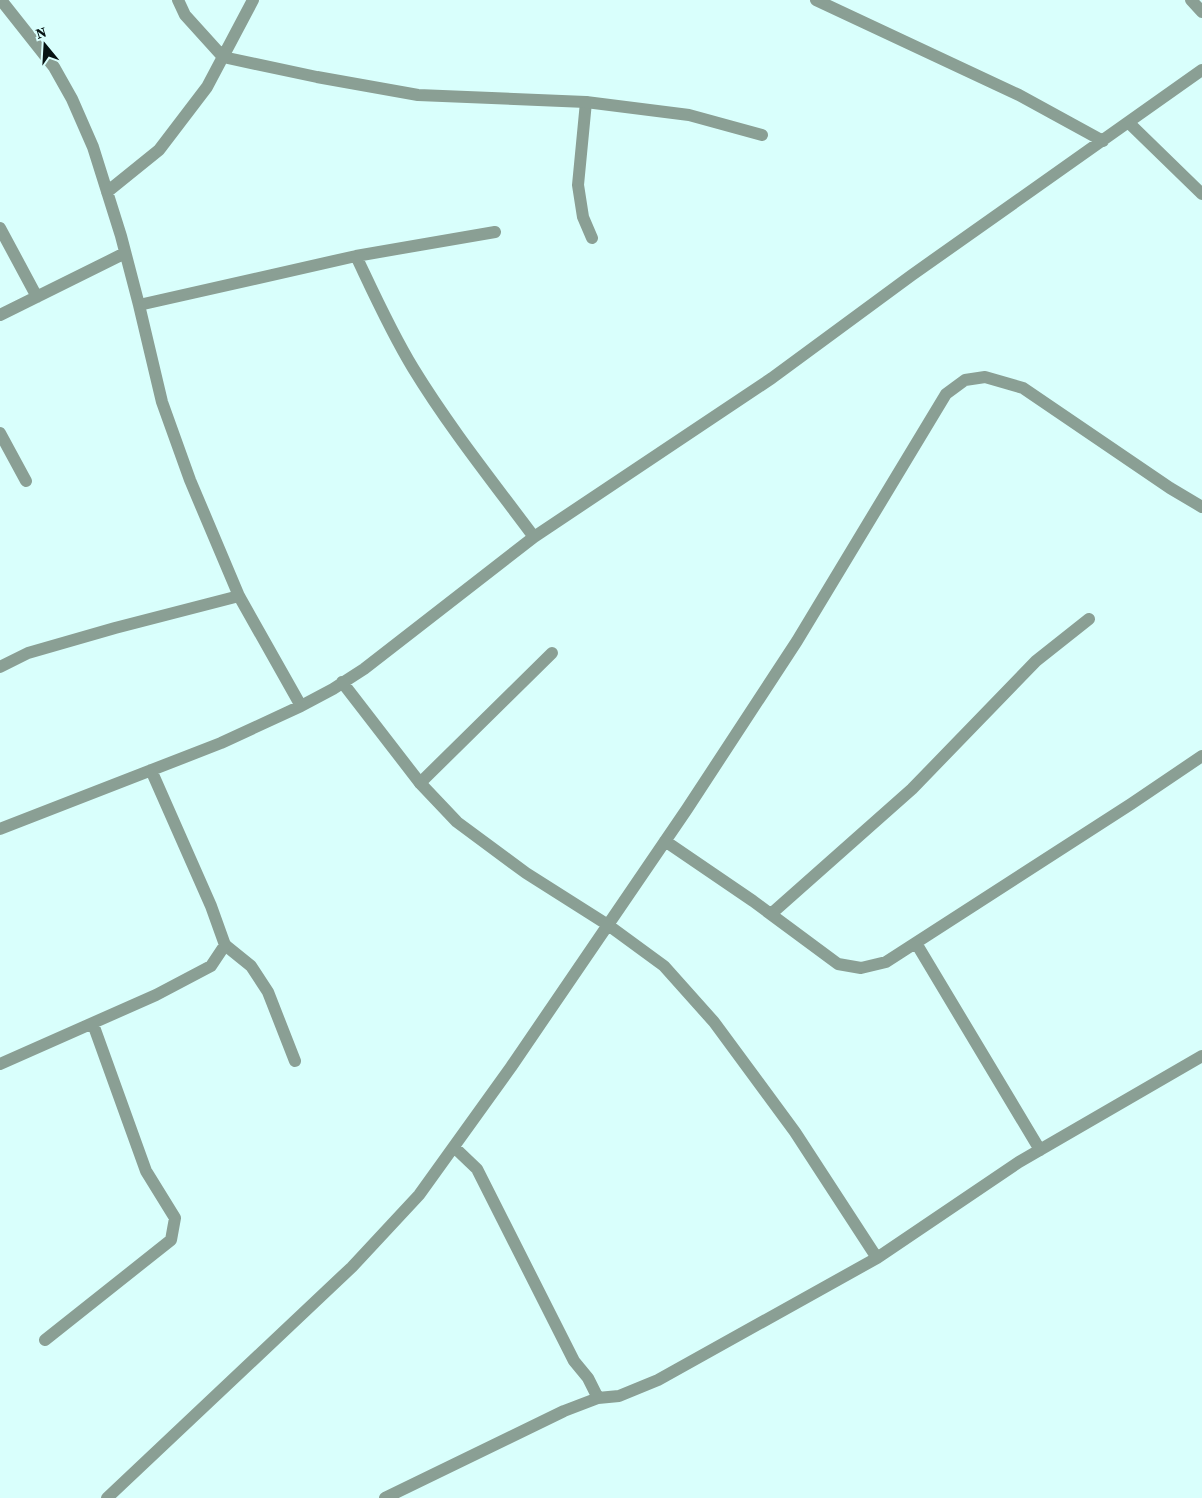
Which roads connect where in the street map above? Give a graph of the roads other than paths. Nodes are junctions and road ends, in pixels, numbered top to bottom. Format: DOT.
graph roads {
  1 [pos="0,0"];
  2 [pos="178,0"];
  3 [pos="253,0"];
  4 [pos="816,0"];
  5 [pos="1192,0"];
  6 [pos="1202,12"];
  7 [pos="223,57"];
  8 [pos="1202,70"];
  9 [pos="586,102"];
  10 [pos="1129,123"];
  11 [pos="762,135"];
  12 [pos="1103,141"];
  13 [pos="107,192"];
  14 [pos="1202,194"];
  15 [pos="0,228"];
  16 [pos="495,232"];
  17 [pos="592,238"];
  18 [pos="125,253"];
  19 [pos="356,256"];
  20 [pos="37,297"];
  21 [pos="139,305"];
  22 [pos="0,315"];
  23 [pos="0,433"];
  24 [pos="26,481"];
  25 [pos="1202,507"];
  26 [pos="534,537"];
  27 [pos="239,596"];
  28 [pos="1088,619"];
  29 [pos="552,653"];
  30 [pos="0,667"];
  31 [pos="342,682"];
  32 [pos="301,706"];
  33 [pos="1202,756"];
  34 [pos="151,770"];
  35 [pos="420,783"];
  36 [pos="0,829"];
  37 [pos="665,842"];
  38 [pos="771,914"];
  39 [pos="608,925"];
  40 [pos="916,943"];
  41 [pos="225,945"];
  42 [pos="93,1024"];
  43 [pos="1202,1056"];
  44 [pos="295,1061"];
  45 [pos="0,1064"];
  46 [pos="454,1147"];
  47 [pos="1040,1150"];
  48 [pos="877,1258"];
  49 [pos="45,1340"];
  50 [pos="598,1398"];
  51 [pos="107,1498"];
  52 [pos="385,1498"];
  1 -- 13 [label="street"];
  2 -- 7 [label="street"];
  3 -- 7 [label="street"];
  4 -- 12 [label="street"];
  5 -- 6 [label="street"];
  7 -- 9 [label="street"];
  7 -- 13 [label="street"];
  8 -- 10 [label="street"];
  9 -- 11 [label="street"];
  9 -- 17 [label="street"];
  10 -- 12 [label="street"];
  10 -- 14 [label="street"];
  12 -- 26 [label="street"];
  13 -- 18 [label="street"];
  15 -- 20 [label="street"];
  16 -- 19 [label="street"];
  18 -- 20 [label="street"];
  18 -- 21 [label="street"];
  19 -- 21 [label="street"];
  19 -- 26 [label="street"];
  20 -- 22 [label="street"];
  21 -- 27 [label="street"];
  23 -- 24 [label="street"];
  25 -- 37 [label="street"];
  26 -- 31 [label="street"];
  27 -- 30 [label="street"];
  27 -- 32 [label="street"];
  28 -- 38 [label="street"];
  29 -- 35 [label="street"];
  31 -- 32 [label="street"];
  31 -- 35 [label="street"];
  32 -- 34 [label="street"];
  33 -- 40 [label="street"];
  34 -- 36 [label="street"];
  34 -- 41 [label="street"];
  35 -- 39 [label="street"];
  37 -- 38 [label="street"];
  37 -- 39 [label="street"];
  38 -- 40 [label="street"];
  39 -- 46 [label="street"];
  39 -- 48 [label="street"];
  40 -- 47 [label="street"];
  41 -- 42 [label="street"];
  41 -- 44 [label="street"];
  42 -- 45 [label="street"];
  42 -- 49 [label="street"];
  43 -- 47 [label="street"];
  46 -- 50 [label="street"];
  46 -- 51 [label="street"];
  47 -- 48 [label="street"];
  48 -- 50 [label="street"];
  50 -- 52 [label="street"];
}
